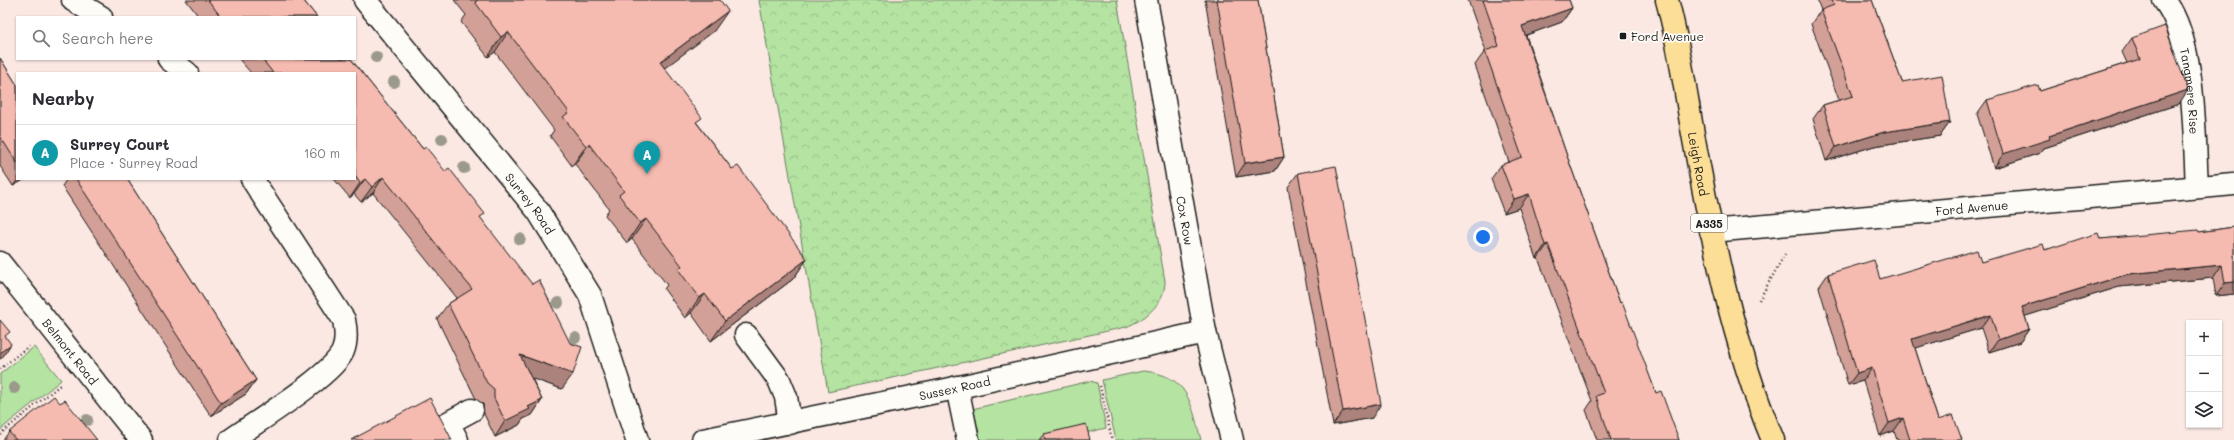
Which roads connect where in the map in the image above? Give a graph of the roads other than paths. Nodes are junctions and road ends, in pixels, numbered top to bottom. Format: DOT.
graph roads {
  1 [pos="74,0"];
  2 [pos="365,0"];
  3 [pos="1146,0"];
  4 [pos="1667,0"];
  5 [pos="2164,0"];
  6 [pos="99,16"];
  7 [pos="170,60"];
  8 [pos="186,72"];
  9 [pos="253,180"];
  10 [pos="2234,184"];
  11 [pos="2197,187"];
  12 [pos="1711,231"];
  13 [pos="0,263"];
  14 [pos="1205,332"];
  15 [pos="746,336"];
  16 [pos="957,387"];
  17 [pos="472,410"];
  18 [pos="790,423"];
  19 [pos="141,440"];
  20 [pos="231,440"];
  21 [pos="457,440"];
  22 [pos="637,440"];
  23 [pos="703,440"];
  24 [pos="968,440"];
  25 [pos="1232,440"];
  26 [pos="1772,440"];
  1 -- 6 [label="street"];
  2 -- 22 [label="street, Surrey Road"];
  3 -- 14 [label="street, Cox Row"];
  4 -- 12 [label="main road, Leigh Road / A335"];
  5 -- 11 [label="street, Tangmere Rise"];
  7 -- 8 [label="street"];
  9 -- 20 [label="street"];
  10 -- 11 [label="street, Ford Avenue"];
  11 -- 12 [label="street, Ford Avenue"];
  12 -- 26 [label="main road, Leigh Road / A335"];
  13 -- 19 [label="street, Belmont Road"];
  14 -- 16 [label="street, Sussex Road"];
  14 -- 25 [label="street, Cox Row"];
  15 -- 18 [label="street"];
  16 -- 18 [label="street, Sussex Road"];
  16 -- 24 [label="street"];
  17 -- 21 [label="street"];
  18 -- 23 [label="street, Sussex Road"];
}
